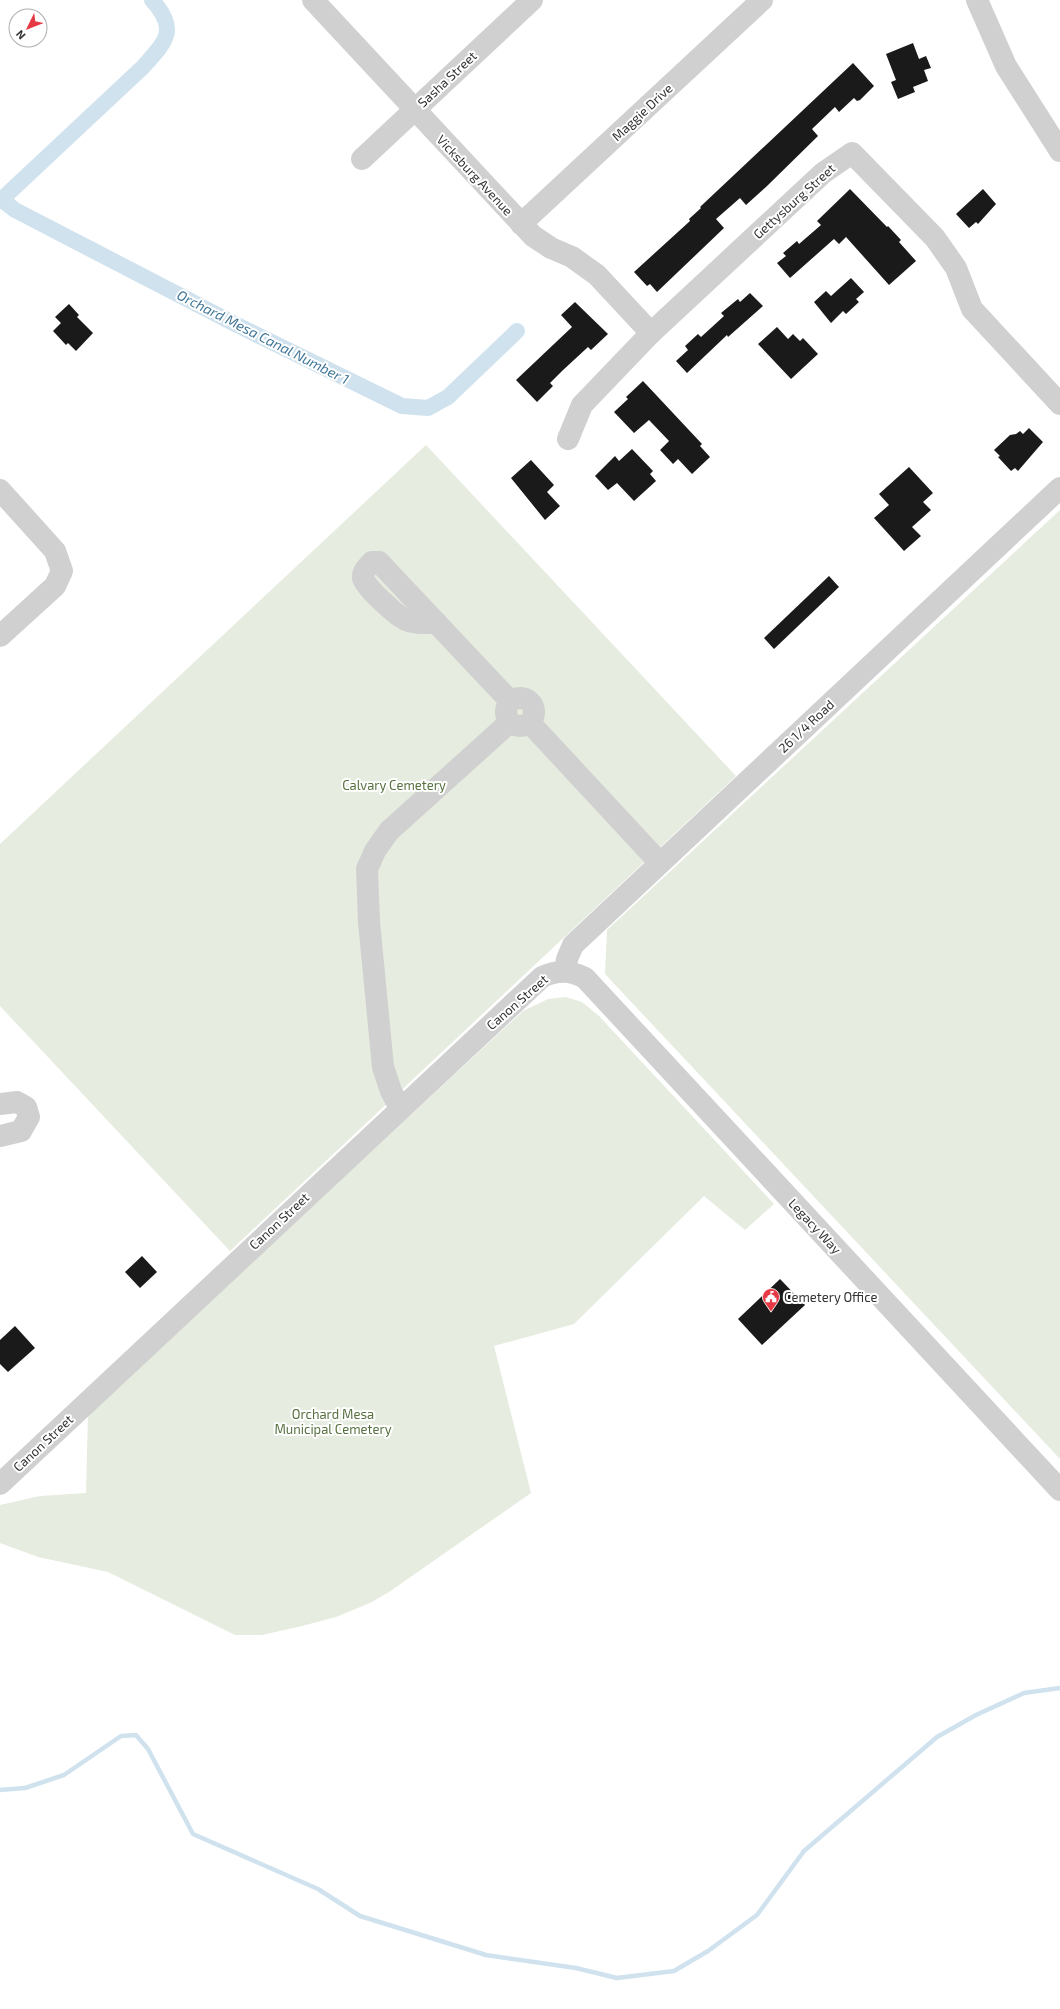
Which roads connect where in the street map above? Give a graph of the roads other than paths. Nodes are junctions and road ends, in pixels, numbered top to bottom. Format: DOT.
graph roads {
  1 [pos="313,0"];
  2 [pos="532,0"];
  3 [pos="762,0"];
  4 [pos="977,0"];
  5 [pos="415,109"];
  6 [pos="1060,151"];
  7 [pos="362,159"];
  8 [pos="521,224"];
  9 [pos="650,333"];
  10 [pos="1060,404"];
  11 [pos="568,439"];
  12 [pos="1060,488"];
  13 [pos="0,490"];
  14 [pos="437,623"];
  15 [pos="0,636"];
  16 [pos="517,715"];
  17 [pos="660,863"];
  18 [pos="565,971"];
  19 [pos="0,1104"];
  20 [pos="400,1108"];
  21 [pos="0,1136"];
  22 [pos="0,1484"];
  23 [pos="1060,1490"];
  1 -- 5 [label="street, Vicksburg Avenue"];
  2 -- 5 [label="street, Sasha Street"];
  3 -- 8 [label="street, Maggie Drive"];
  4 -- 6 [label="street"];
  5 -- 7 [label="street, Sasha Street"];
  5 -- 8 [label="street, Vicksburg Avenue"];
  8 -- 9 [label="street, Vicksburg Avenue"];
  9 -- 10 [label="street, Gettysburg Street"];
  9 -- 11 [label="street, Gettysburg Street"];
  12 -- 17 [label="street, 26 1/4 Road"];
  13 -- 15 [label="street"];
  14 -- 16 [label="street"];
  16 -- 17 [label="street"];
  16 -- 20 [label="street"];
  17 -- 18 [label="street, 26 1/4 Road"];
  18 -- 20 [label="street, Canon Street"];
  18 -- 23 [label="street, Legacy Way"];
  19 -- 21 [label="street"];
  20 -- 22 [label="street, Canon Street"];
}
